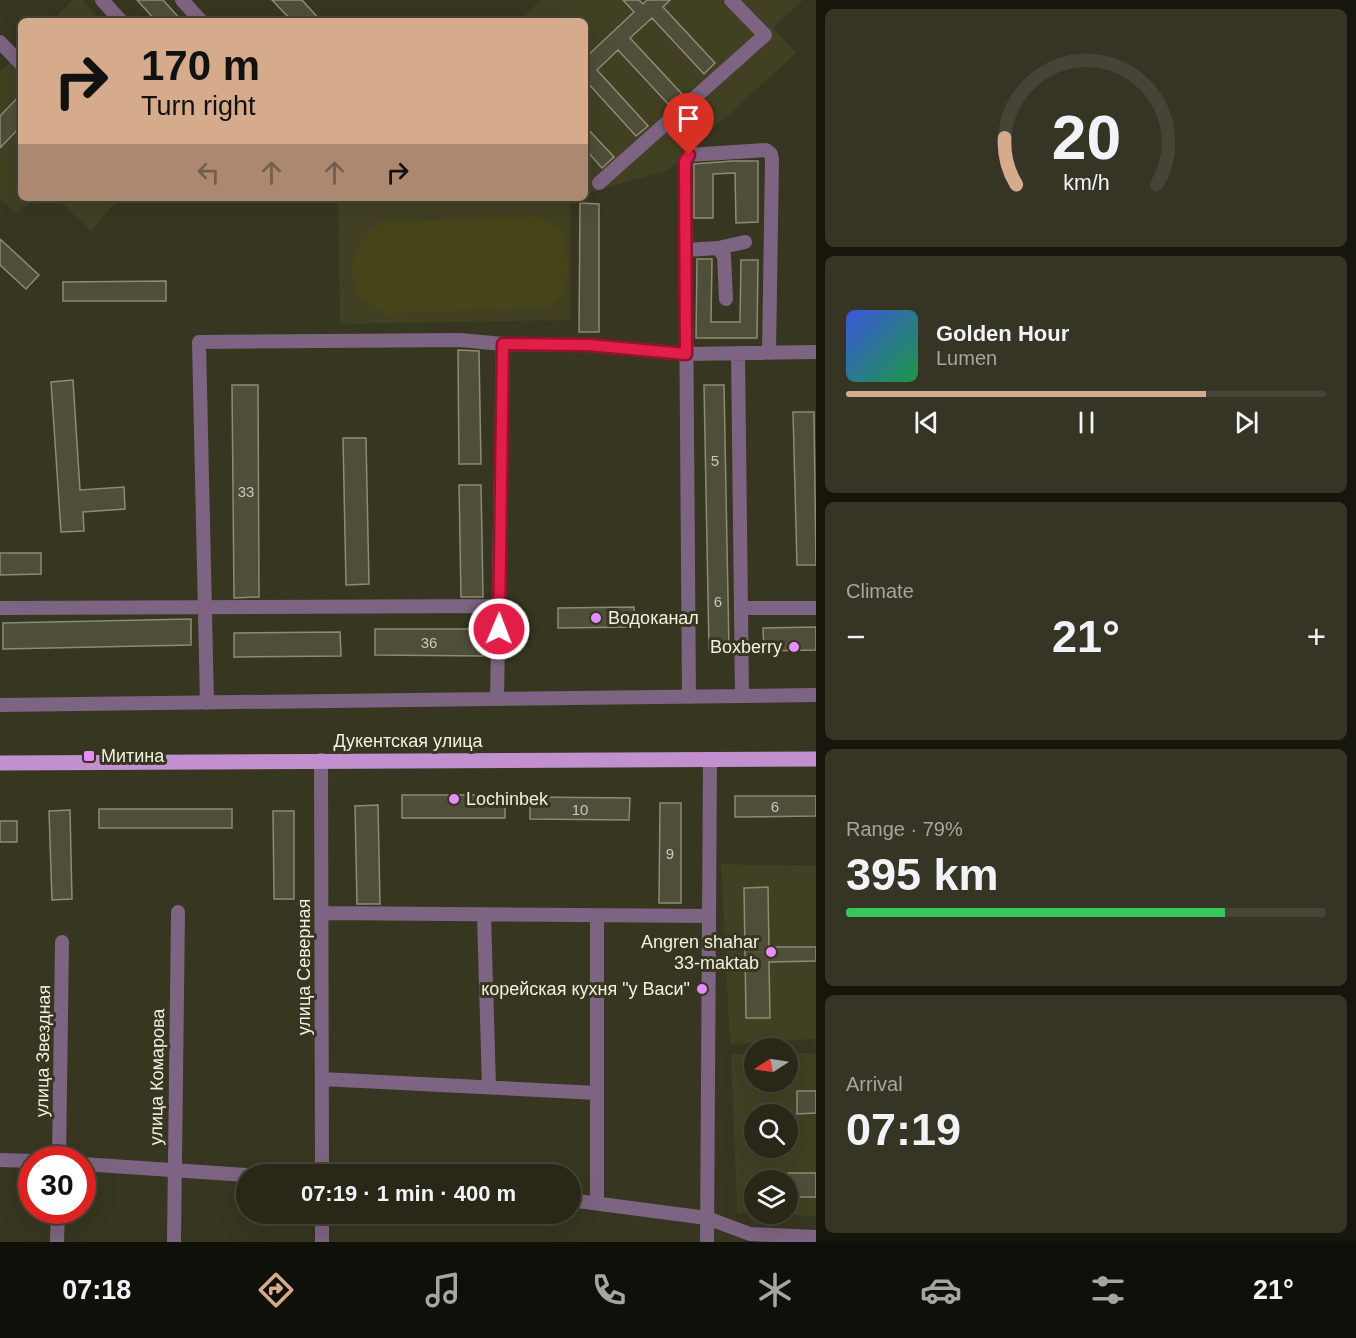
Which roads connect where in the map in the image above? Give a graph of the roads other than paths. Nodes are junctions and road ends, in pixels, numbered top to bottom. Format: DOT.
graph roads {
  1 [pos="102,0"];
  2 [pos="182,0"];
  3 [pos="731,0"];
  4 [pos="118,18"];
  5 [pos="198,18"];
  6 [pos="0,42"];
  7 [pos="18,61"];
  8 [pos="599,183"];
  9 [pos="745,242"];
  10 [pos="718,248"];
  11 [pos="686,250"];
  12 [pos="726,299"];
  13 [pos="503,344"];
  14 [pos="816,352"];
  15 [pos="738,353"];
  16 [pos="769,353"];
  17 [pos="686,354"];
  18 [pos="206,606"];
  19 [pos="499,606"];
  20 [pos="0,608"];
  21 [pos="741,608"];
  22 [pos="816,608"];
  23 [pos="816,695"];
  24 [pos="742,696"];
  25 [pos="689,697"];
  26 [pos="497,699"];
  27 [pos="207,703"];
  28 [pos="0,705"];
  29 [pos="816,759"];
  30 [pos="321,760"];
  31 [pos="710,760"];
  32 [pos="0,763"];
  33 [pos="177,912"];
  34 [pos="323,913"];
  35 [pos="484,915"];
  36 [pos="597,915"];
  37 [pos="709,916"];
  38 [pos="62,942"];
  39 [pos="322,1078"];
  40 [pos="489,1088"];
  41 [pos="597,1093"];
  42 [pos="59,1146"];
  43 [pos="0,1160"];
  44 [pos="18,1161"];
  45 [pos="322,1164"];
  46 [pos="96,1165"];
  47 [pos="174,1170"];
  48 [pos="236,1174"];
  49 [pos="581,1201"];
  50 [pos="597,1203"];
  51 [pos="706,1218"];
  52 [pos="58,1224"];
  53 [pos="322,1224"];
  54 [pos="816,1237"];
  55 [pos="57,1242"];
  56 [pos="174,1242"];
  57 [pos="322,1242"];
  58 [pos="707,1242"];
  1 -- 4 [label="street"];
  2 -- 5 [label="street"];
  3 -- 8 [label="street"];
  6 -- 7 [label="street"];
  9 -- 10 [label="street"];
  10 -- 11 [label="street"];
  10 -- 12 [label="street"];
  11 -- 16 [label="street"];
  11 -- 17 [label="street"];
  13 -- 17 [label="street"];
  13 -- 18 [label="street"];
  13 -- 19 [label="street"];
  14 -- 16 [label="street"];
  15 -- 16 [label="street"];
  15 -- 17 [label="street"];
  15 -- 21 [label="street"];
  17 -- 25 [label="street"];
  18 -- 19 [label="street"];
  18 -- 20 [label="street"];
  18 -- 27 [label="street"];
  19 -- 26 [label="street"];
  21 -- 22 [label="street"];
  21 -- 24 [label="street"];
  23 -- 24 [label="street"];
  24 -- 25 [label="street"];
  25 -- 26 [label="street"];
  26 -- 27 [label="street"];
  27 -- 28 [label="street"];
  29 -- 31 [label="main road, Дукентская улица"];
  30 -- 31 [label="main road, Дукентская улица"];
  30 -- 32 [label="main road, Дукентская улица"];
  30 -- 34 [label="street, улица Северная"];
  31 -- 37 [label="street"];
  33 -- 47 [label="street, улица Комарова"];
  34 -- 35 [label="street"];
  34 -- 39 [label="street, улица Северная"];
  35 -- 36 [label="street"];
  35 -- 40 [label="street"];
  36 -- 37 [label="street"];
  36 -- 41 [label="street"];
  37 -- 51 [label="street"];
  38 -- 42 [label="street, улица Звездная"];
  39 -- 40 [label="street"];
  39 -- 45 [label="street, улица Северная"];
  40 -- 41 [label="street"];
  41 -- 50 [label="street"];
  43 -- 44 [label="street"];
  46 -- 47 [label="street"];
  47 -- 48 [label="street"];
  47 -- 56 [label="street, улица Комарова"];
  49 -- 50 [label="street"];
  50 -- 51 [label="street"];
  51 -- 54 [label="street"];
  51 -- 58 [label="street"];
  52 -- 55 [label="street"];
  53 -- 57 [label="street"];
}
